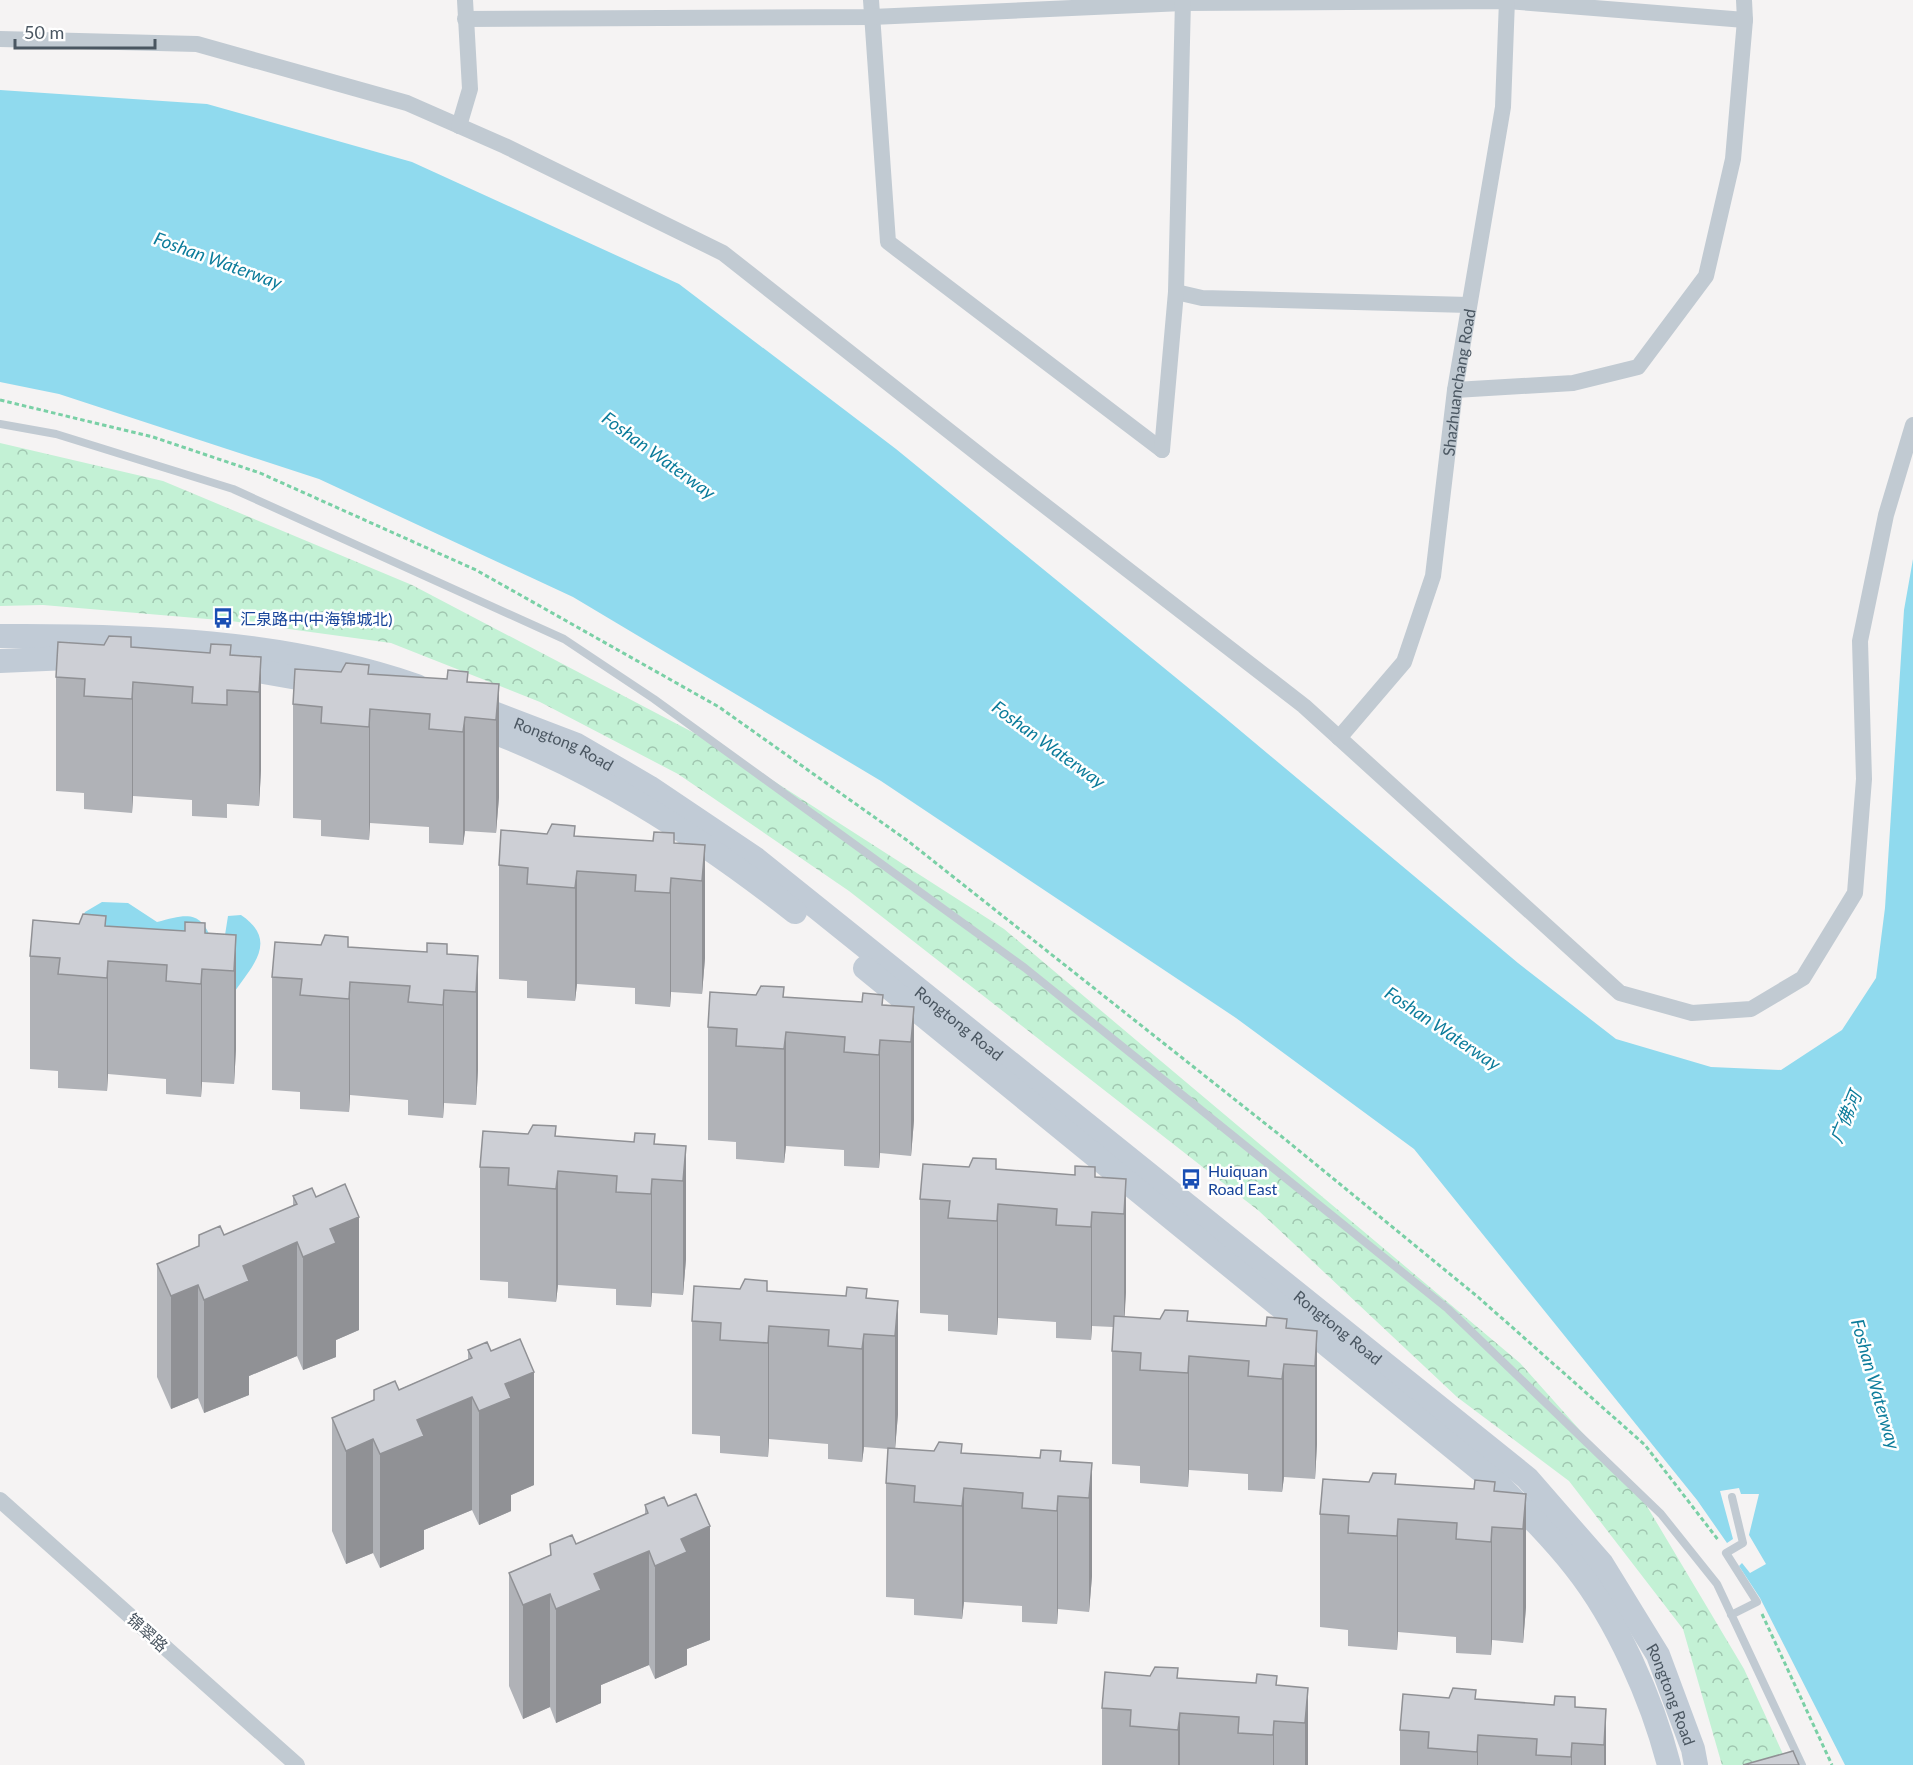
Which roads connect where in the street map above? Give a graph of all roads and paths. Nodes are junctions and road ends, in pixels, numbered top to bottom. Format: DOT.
graph roads {
  1 [pos="465,0"];
  2 [pos="871,0"];
  3 [pos="1744,0"];
  4 [pos="1183,1"];
  5 [pos="1507,1"];
  6 [pos="872,17"];
  7 [pos="465,19"];
  8 [pos="1744,20"];
  9 [pos="0,39"];
  10 [pos="459,126"];
  11 [pos="1176,292"];
  12 [pos="1469,305"];
  13 [pos="1455,390"];
  14 [pos="0,424"];
  15 [pos="1913,426"];
  16 [pos="0,636"];
  17 [pos="0,661"];
  18 [pos="440,704"];
  19 [pos="1340,738"];
  20 [pos="1732,1497"];
  21 [pos="0,1500"];
  22 [pos="1756,1602"];
  23 [pos="1731,1615"];
  24 [pos="297,1765"];
  25 [pos="1669,1765"];
  26 [pos="1696,1765"];
  27 [pos="1802,1765"];
  28 [pos="1832,1765"];
  1 -- 7 [label="street"];
  2 -- 6 [label="street"];
  3 -- 8 [label="street"];
  4 -- 5 [label="street"];
  4 -- 6 [label="street"];
  4 -- 11 [label="street"];
  5 -- 8 [label="street"];
  5 -- 12 [label="street, Shazhuanchang Road"];
  6 -- 7 [label="street"];
  6 -- 11 [label="street"];
  7 -- 10 [label="street"];
  8 -- 13 [label="street"];
  9 -- 10 [label="street"];
  10 -- 19 [label="street"];
  11 -- 12 [label="street"];
  12 -- 13 [label="street, Shazhuanchang Road"];
  13 -- 19 [label="street, Shazhuanchang Road"];
  14 -- 23 [label="lane"];
  15 -- 19 [label="street"];
  16 -- 18 [label="main road, Rongtong Road"];
  17 -- 18 [label="main road, Rongtong Road"];
  18 -- 25 [label="main road, Rongtong Road"];
  18 -- 26 [label="main road, Rongtong Road"];
  20 -- 22 [label="lane"];
  21 -- 24 [label="street, 锦翠路"];
  22 -- 23 [label="lane"];
  22 -- 28 [label="path"];
  23 -- 27 [label="lane"];
}
